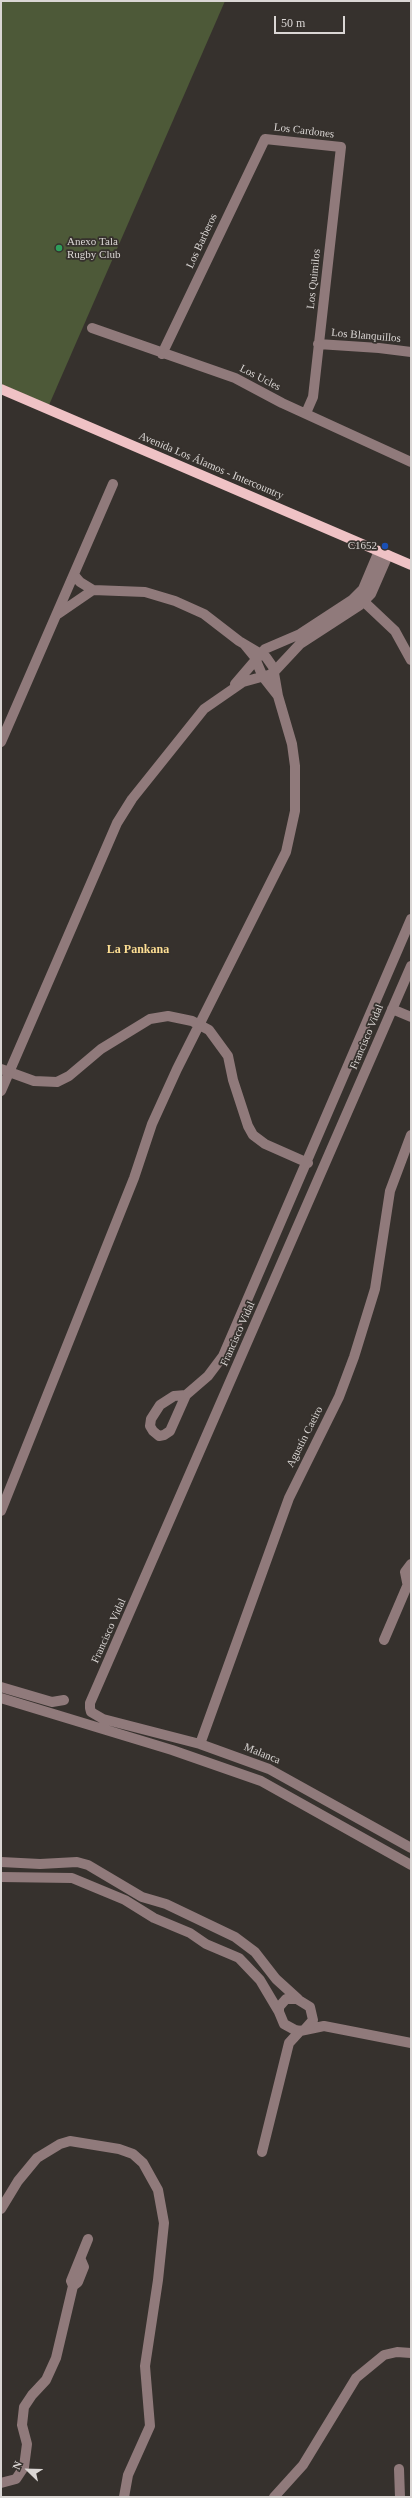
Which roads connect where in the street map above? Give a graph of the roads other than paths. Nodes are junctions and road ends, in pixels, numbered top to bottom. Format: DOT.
graph roads {
  1 [pos="265,138"];
  2 [pos="341,147"];
  3 [pos="92,328"];
  4 [pos="318,344"];
  5 [pos="411,352"];
  6 [pos="162,354"];
  7 [pos="1,389"];
  8 [pos="306,413"];
  9 [pos="411,462"];
  10 [pos="113,484"];
  11 [pos="383,553"];
  12 [pos="411,565"];
  13 [pos="74,575"];
  14 [pos="93,590"];
  15 [pos="361,598"];
  16 [pos="57,615"];
  17 [pos="258,656"];
  18 [pos="411,660"];
  19 [pos="274,672"];
  20 [pos="262,677"];
  21 [pos="233,687"];
  22 [pos="278,696"];
  23 [pos="1,742"];
  24 [pos="411,919"];
  25 [pos="411,966"];
  26 [pos="392,1009"];
  27 [pos="411,1017"];
  28 [pos="201,1024"];
  29 [pos="5,1070"];
  30 [pos="1,1091"];
  31 [pos="411,1135"];
  32 [pos="308,1163"];
  33 [pos="186,1395"];
  34 [pos="1,1511"];
  35 [pos="411,1564"];
  36 [pos="410,1584"];
  37 [pos="384,1640"];
  38 [pos="1,1687"];
  39 [pos="1,1698"];
  40 [pos="64,1700"];
  41 [pos="92,1712"];
  42 [pos="200,1744"];
  43 [pos="411,1848"];
  44 [pos="1,1862"];
  45 [pos="46,1864"];
  46 [pos="411,1865"];
  47 [pos="1,1877"];
  48 [pos="47,1879"];
  49 [pos="298,1999"];
  50 [pos="310,2007"];
  51 [pos="280,2016"];
  52 [pos="336,2028"];
  53 [pos="303,2030"];
  54 [pos="411,2043"];
  55 [pos="284,2058"];
  56 [pos="262,2152"];
  57 [pos="1,2209"];
  58 [pos="88,2239"];
  59 [pos="411,2353"];
  60 [pos="399,2468"];
  61 [pos="1,2482"];
  62 [pos="124,2497"];
  63 [pos="274,2497"];
  64 [pos="400,2497"];
  1 -- 2 [label="street, Los Cardones"];
  1 -- 6 [label="street, Los Barberos"];
  2 -- 4 [label="street, Los Quimilos"];
  3 -- 6 [label="street, Los Ucles"];
  4 -- 5 [label="street, Los Blanquillos"];
  4 -- 8 [label="street, Los Quimilos"];
  6 -- 8 [label="street, Los Ucles"];
  7 -- 11 [label="main road, Avenida Los Álamos - Intercountry"];
  8 -- 9 [label="street, Los Ucles"];
  10 -- 13 [label="street"];
  11 -- 12 [label="main road, Avenida Los Álamos - Intercountry"];
  11 -- 15 [label="street"];
  13 -- 14 [label="street"];
  13 -- 16 [label="street"];
  14 -- 16 [label="street"];
  14 -- 17 [label="street"];
  15 -- 17 [label="street"];
  15 -- 18 [label="street"];
  15 -- 19 [label="street"];
  16 -- 23 [label="street"];
  17 -- 19 [label="street"];
  17 -- 20 [label="street"];
  17 -- 21 [label="street"];
  19 -- 20 [label="street"];
  19 -- 22 [label="street"];
  20 -- 21 [label="street"];
  20 -- 22 [label="street"];
  21 -- 29 [label="street"];
  22 -- 28 [label="street"];
  24 -- 32 [label="street"];
  25 -- 26 [label="street, Francisco Vidal"];
  26 -- 27 [label="street"];
  26 -- 41 [label="street, Francisco Vidal"];
  28 -- 29 [label="street"];
  28 -- 32 [label="street"];
  28 -- 34 [label="street"];
  29 -- 30 [label="street"];
  31 -- 42 [label="street, Agustín Caeiro"];
  32 -- 33 [label="street"];
  35 -- 36 [label="street"];
  36 -- 37 [label="street"];
  38 -- 40 [label="street"];
  39 -- 46 [label="street"];
  41 -- 42 [label="street, Malanca"];
  42 -- 43 [label="street, Malanca"];
  44 -- 45 [label="street"];
  45 -- 48 [label="street"];
  45 -- 49 [label="street"];
  47 -- 48 [label="street"];
  48 -- 51 [label="street"];
  49 -- 50 [label="street"];
  49 -- 51 [label="street"];
  50 -- 52 [label="street"];
  50 -- 53 [label="street"];
  51 -- 53 [label="street"];
  51 -- 55 [label="street"];
  52 -- 53 [label="street"];
  52 -- 54 [label="street"];
  53 -- 55 [label="street"];
  55 -- 56 [label="street"];
  57 -- 62 [label="street"];
  58 -- 61 [label="street"];
  59 -- 63 [label="street"];
  60 -- 64 [label="street"];
}
